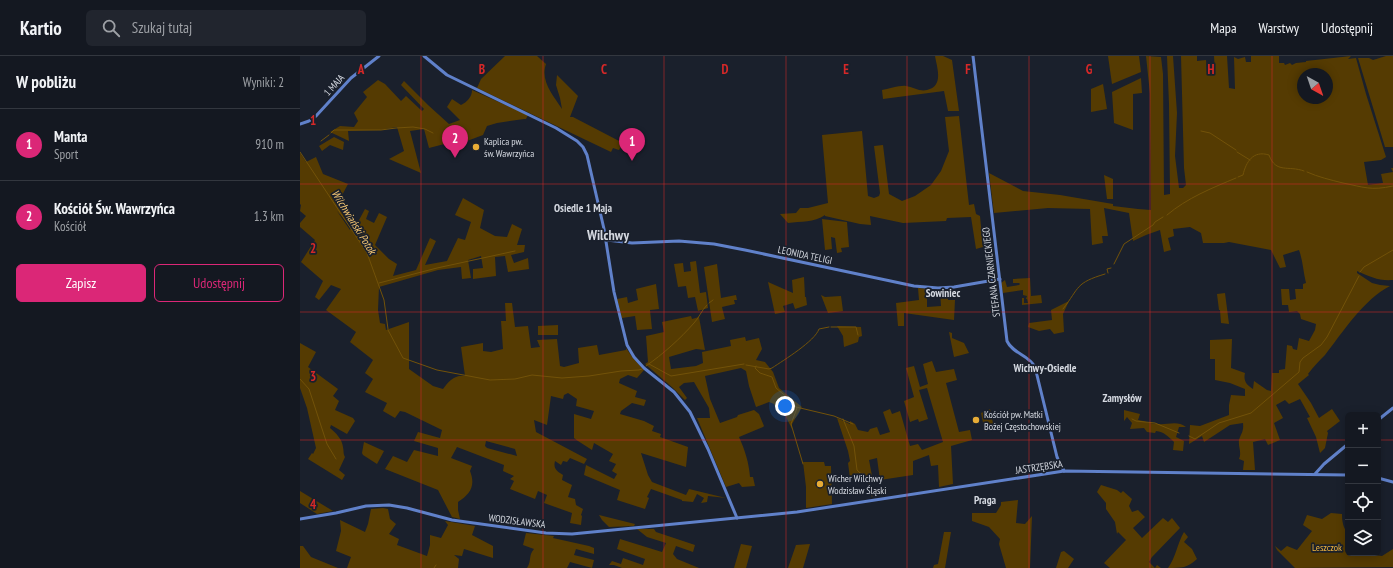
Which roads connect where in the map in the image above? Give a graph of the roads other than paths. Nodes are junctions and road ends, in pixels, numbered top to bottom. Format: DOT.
graph roads {
  1 [pos="379,56"];
  2 [pos="424,56"];
  3 [pos="974,56"];
  4 [pos="300,124"];
  5 [pos="606,240"];
  6 [pos="1000,279"];
  7 [pos="1393,408"];
  8 [pos="1381,418"];
  9 [pos="1345,446"];
  10 [pos="1064,471"];
  11 [pos="1315,474"];
  12 [pos="1345,475"];
  13 [pos="1381,479"];
  14 [pos="1393,482"];
  15 [pos="735,518"];
  16 [pos="300,519"];
  1 -- 4 [label="street, 1 MAJA"];
  2 -- 5 [label="street"];
  3 -- 6 [label="street, STEFANA CZARNIECKIEGO"];
  5 -- 6 [label="street, LEONIDA TELIGI"];
  5 -- 15 [label="street"];
  6 -- 10 [label="street, STEFANA CZARNIECKIEGO"];
  7 -- 8 [label="street"];
  9 -- 11 [label="street"];
  10 -- 11 [label="street, JASTRZĘBSKA"];
  10 -- 15 [label="street, JASTRZĘBSKA"];
  11 -- 12 [label="street, JASTRZĘBSKA"];
  13 -- 14 [label="street"];
  15 -- 16 [label="street, WODZISŁAWSKA"];
}
